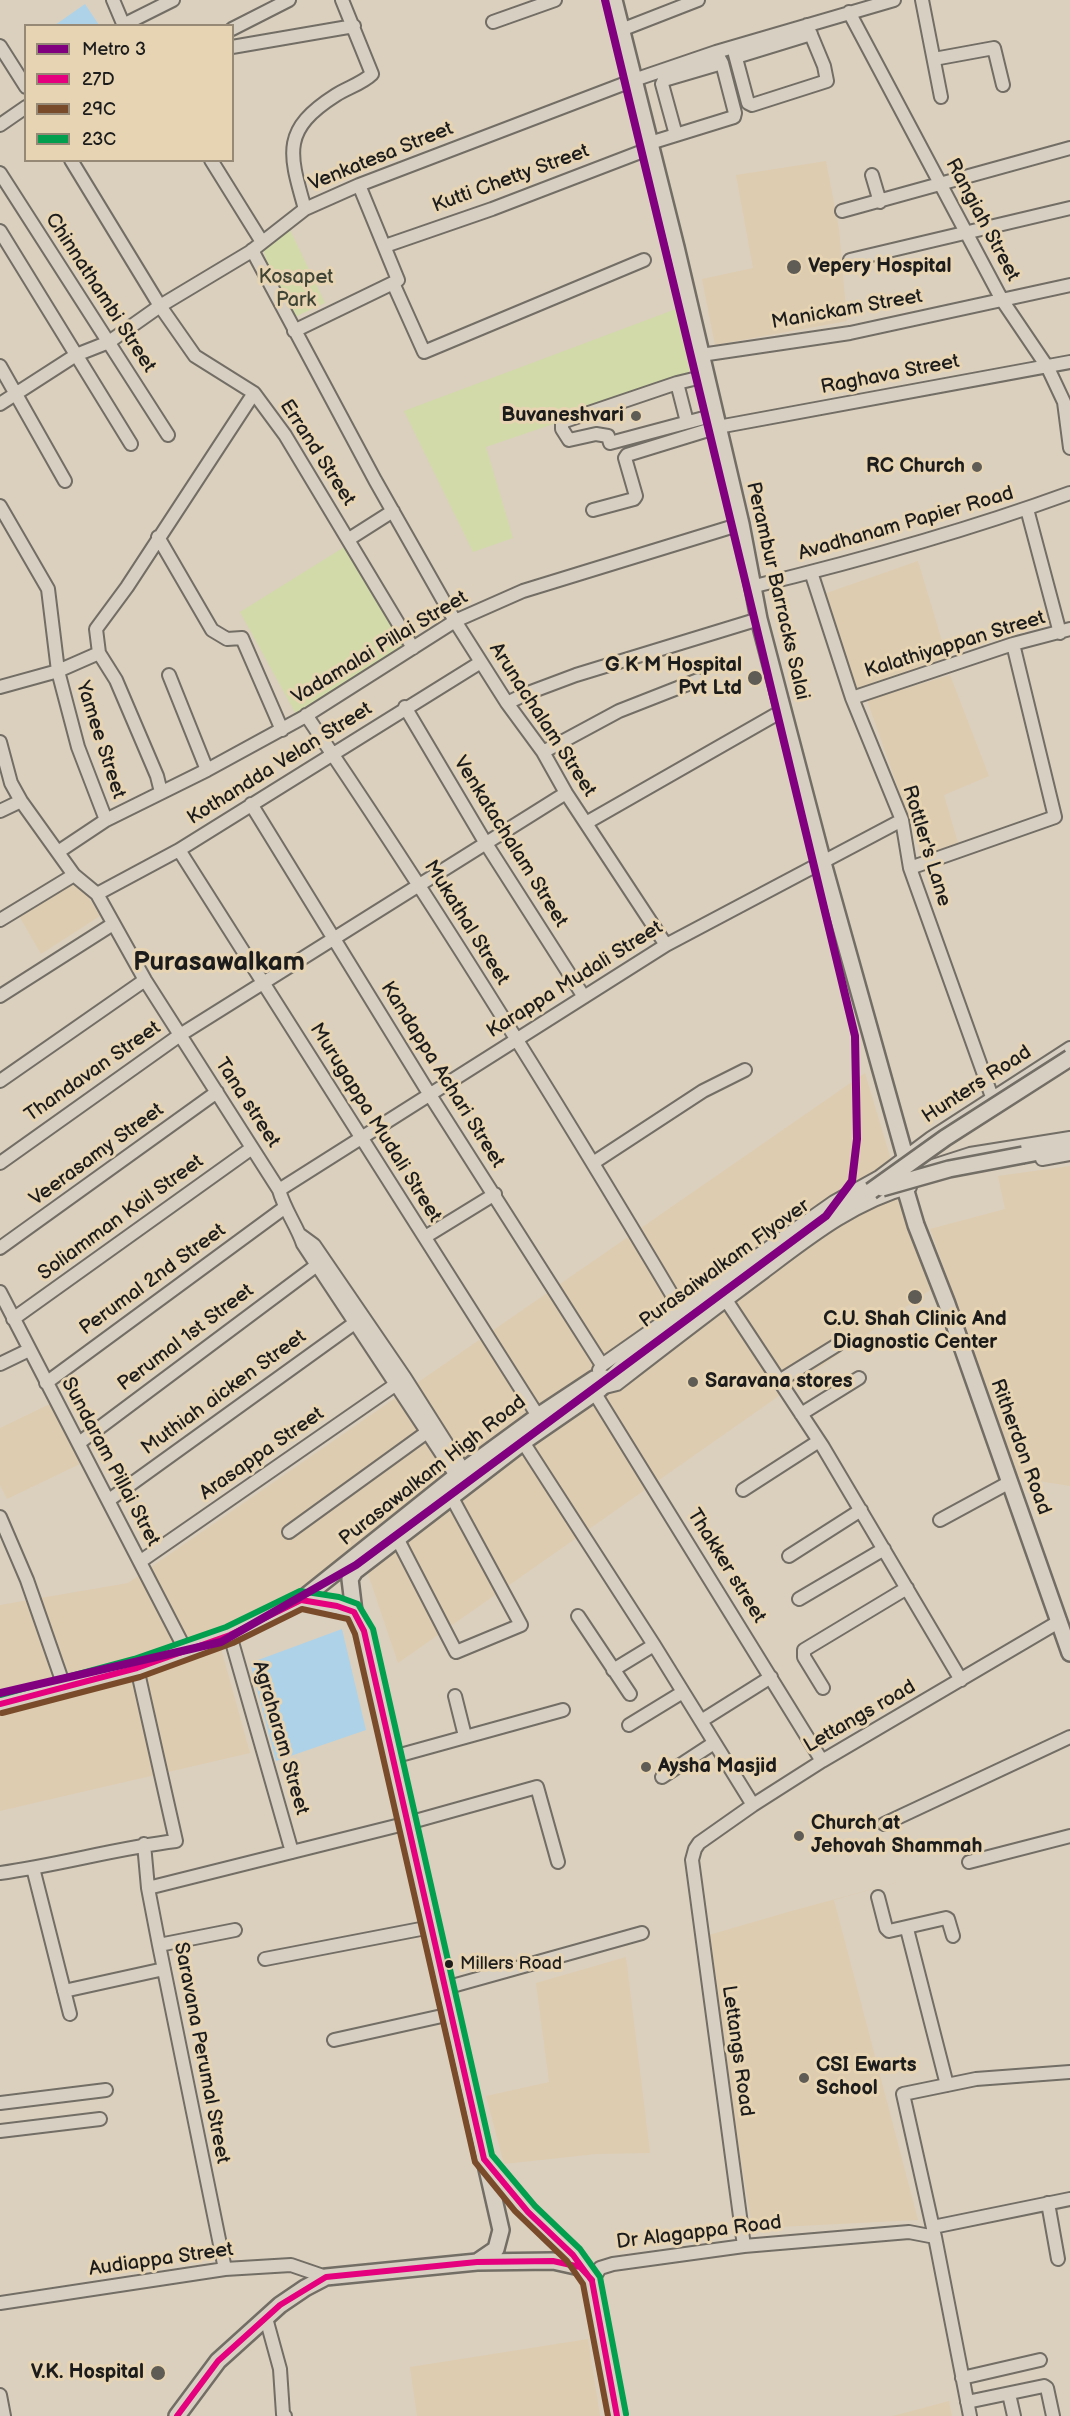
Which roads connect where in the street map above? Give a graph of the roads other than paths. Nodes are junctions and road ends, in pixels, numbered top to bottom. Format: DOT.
graph roads {
  1 [pos="113,0"];
  2 [pos="173,0"];
  3 [pos="289,0"];
  4 [pos="342,0"];
  5 [pos="555,0"];
  6 [pos="614,0"];
  7 [pos="698,0"];
  8 [pos="894,0"];
  9 [pos="922,0"];
  10 [pos="849,12"];
  11 [pos="493,22"];
  12 [pos="123,24"];
  13 [pos="125,24"];
  14 [pos="354,26"];
  15 [pos="234,29"];
  16 [pos="809,29"];
  17 [pos="621,30"];
  18 [pos="0,46"];
  19 [pos="234,47"];
  20 [pos="734,52"];
  21 [pos="719,58"];
  22 [pos="934,59"];
  23 [pos="634,80"];
  24 [pos="24,84"];
  25 [pos="1003,85"];
  26 [pos="941,97"];
  27 [pos="24,108"];
  28 [pos="0,125"];
  29 [pos="676,135"];
  30 [pos="650,145"];
  31 [pos="1070,148"];
  32 [pos="72,162"];
  33 [pos="212,162"];
  34 [pos="0,172"];
  35 [pos="872,175"];
  36 [pos="940,184"];
  37 [pos="359,185"];
  38 [pos="880,202"];
  39 [pos="1070,208"];
  40 [pos="305,209"];
  41 [pos="842,211"];
  42 [pos="0,231"];
  43 [pos="966,235"];
  44 [pos="262,242"];
  45 [pos="384,246"];
  46 [pos="252,250"];
  47 [pos="644,260"];
  48 [pos="850,260"];
  49 [pos="393,283"];
  50 [pos="1070,285"];
  51 [pos="1002,300"];
  52 [pos="160,306"];
  53 [pos="294,331"];
  54 [pos="109,342"];
  55 [pos="76,355"];
  56 [pos="701,355"];
  57 [pos="1070,362"];
  58 [pos="0,366"];
  59 [pos="1048,368"];
  60 [pos="706,376"];
  61 [pos="676,383"];
  62 [pos="17,393"];
  63 [pos="254,393"];
  64 [pos="0,404"];
  65 [pos="717,421"];
  66 [pos="687,422"];
  67 [pos="168,435"];
  68 [pos="131,444"];
  69 [pos="1070,448"];
  70 [pos="65,481"];
  71 [pos="1070,493"];
  72 [pos="0,507"];
  73 [pos="1027,508"];
  74 [pos="593,510"];
  75 [pos="393,511"];
  76 [pos="741,524"];
  77 [pos="158,537"];
  78 [pos="349,539"];
  79 [pos="811,573"];
  80 [pos="751,587"];
  81 [pos="759,619"];
  82 [pos="455,621"];
  83 [pos="1065,631"];
  84 [pos="1013,644"];
  85 [pos="413,648"];
  86 [pos="99,653"];
  87 [pos="481,662"];
  88 [pos="58,671"];
  89 [pos="170,675"];
  90 [pos="698,680"];
  91 [pos="0,687"];
  92 [pos="852,698"];
  93 [pos="507,703"];
  94 [pos="405,707"];
  95 [pos="782,711"];
  96 [pos="306,715"];
  97 [pos="282,730"];
  98 [pos="0,742"];
  99 [pos="543,752"];
  100 [pos="333,755"];
  101 [pos="207,770"];
  102 [pos="6,785"];
  103 [pos="161,792"];
  104 [pos="566,793"];
  105 [pos="21,801"];
  106 [pos="251,804"];
  107 [pos="0,811"];
  108 [pos="106,820"];
  109 [pos="902,820"];
  110 [pos="586,823"];
  111 [pos="485,842"];
  112 [pos="179,850"];
  113 [pos="58,852"];
  114 [pos="823,863"];
  115 [pos="910,868"];
  116 [pos="74,875"];
  117 [pos="419,884"];
  118 [pos="97,894"];
  119 [pos="0,920"];
  120 [pos="113,924"];
  121 [pos="334,939"];
  122 [pos="666,945"];
  123 [pos="146,980"];
  124 [pos="264,983"];
  125 [pos="0,996"];
  126 [pos="584,997"];
  127 [pos="180,1035"];
  128 [pos="515,1040"];
  129 [pos="1070,1048"];
  130 [pos="1070,1058"];
  131 [pos="1070,1065"];
  132 [pos="745,1070"];
  133 [pos="0,1081"];
  134 [pos="217,1092"];
  135 [pos="429,1095"];
  136 [pos="992,1097"];
  137 [pos="360,1137"];
  138 [pos="931,1138"];
  139 [pos="1070,1138"];
  140 [pos="1070,1146"];
  141 [pos="252,1148"];
  142 [pos="970,1154"];
  143 [pos="1070,1154"];
  144 [pos="936,1158"];
  145 [pos="0,1162"];
  146 [pos="593,1163"];
  147 [pos="972,1171"];
  148 [pos="907,1172"];
  149 [pos="279,1190"];
  150 [pos="870,1191"];
  151 [pos="495,1194"];
  152 [pos="284,1208"];
  153 [pos="299,1234"];
  154 [pos="425,1237"];
  155 [pos="0,1248"];
  156 [pos="316,1265"];
  157 [pos="0,1292"];
  158 [pos="726,1300"];
  159 [pos="681,1310"];
  160 [pos="13,1319"];
  161 [pos="358,1320"];
  162 [pos="837,1345"];
  163 [pos="29,1350"];
  164 [pos="0,1364"];
  165 [pos="860,1378"];
  166 [pos="600,1380"];
  167 [pos="401,1381"];
  168 [pos="779,1381"];
  169 [pos="46,1383"];
  170 [pos="801,1413"];
  171 [pos="538,1416"];
  172 [pos="432,1429"];
  173 [pos="819,1441"];
  174 [pos="523,1442"];
  175 [pos="79,1443"];
  176 [pos="461,1478"];
  177 [pos="1011,1482"];
  178 [pos="743,1490"];
  179 [pos="451,1496"];
  180 [pos="109,1500"];
  181 [pos="861,1510"];
  182 [pos="0,1517"];
  183 [pos="940,1520"];
  184 [pos="289,1532"];
  185 [pos="397,1538"];
  186 [pos="884,1549"];
  187 [pos="789,1556"];
  188 [pos="141,1561"];
  189 [pos="908,1588"];
  190 [pos="799,1599"];
  191 [pos="301,1600"];
  192 [pos="354,1612"];
  193 [pos="578,1616"];
  194 [pos="1060,1621"];
  195 [pos="230,1635"];
  196 [pos="654,1645"];
  197 [pos="186,1651"];
  198 [pos="1070,1653"];
  199 [pos="137,1668"];
  200 [pos="613,1670"];
  201 [pos="771,1677"];
  202 [pos="961,1680"];
  203 [pos="64,1686"];
  204 [pos="823,1688"];
  205 [pos="682,1692"];
  206 [pos="630,1694"];
  207 [pos="455,1696"];
  208 [pos="0,1704"];
  209 [pos="563,1710"];
  210 [pos="701,1721"];
  211 [pos="629,1725"];
  212 [pos="465,1736"];
  213 [pos="1070,1737"];
  214 [pos="714,1743"];
  215 [pos="393,1756"];
  216 [pos="822,1761"];
  217 [pos="662,1777"];
  218 [pos="753,1805"];
  219 [pos="408,1823"];
  220 [pos="884,1824"];
  221 [pos="1070,1836"];
  222 [pos="144,1844"];
  223 [pos="292,1852"];
  224 [pos="692,1860"];
  225 [pos="558,1862"];
  226 [pos="969,1862"];
  227 [pos="33,1868"];
  228 [pos="0,1873"];
  229 [pos="148,1888"];
  230 [pos="878,1897"];
  231 [pos="431,1927"];
  232 [pos="907,1929"];
  233 [pos="235,1930"];
  234 [pos="642,1933"];
  235 [pos="953,1936"];
  236 [pos="159,1945"];
  237 [pos="265,1959"];
  238 [pos="164,1969"];
  239 [pos="445,1988"];
  240 [pos="63,1991"];
  241 [pos="70,2014"];
  242 [pos="451,2014"];
  243 [pos="334,2040"];
  244 [pos="1070,2072"];
  245 [pos="947,2085"];
  246 [pos="106,2090"];
  247 [pos="0,2103"];
  248 [pos="100,2119"];
  249 [pos="0,2131"];
  250 [pos="484,2159"];
  251 [pos="1070,2199"];
  252 [pos="1048,2203"];
  253 [pos="934,2232"];
  254 [pos="744,2246"];
  255 [pos="1058,2259"];
  256 [pos="477,2262"];
  257 [pos="225,2270"];
  258 [pos="326,2277"];
  259 [pos="592,2280"];
  260 [pos="0,2303"];
  261 [pos="266,2318"];
  262 [pos="1040,2360"];
  263 [pos="962,2378"];
  264 [pos="1009,2394"];
  265 [pos="0,2395"];
  266 [pos="967,2402"];
  267 [pos="282,2415"];
  268 [pos="4,2416"];
  269 [pos="177,2416"];
  270 [pos="617,2416"];
  271 [pos="970,2416"];
  272 [pos="1014,2416"];
  273 [pos="1053,2416"];
  1 -- 12 [label="street"];
  2 -- 13 [label="street"];
  3 -- 15 [label="street"];
  4 -- 14 [label="street"];
  5 -- 11 [label="street"];
  6 -- 17 [label="main road, Perambur Barracks Salai"];
  7 -- 17 [label="street"];
  8 -- 10 [label="street"];
  9 -- 22 [label="street"];
  10 -- 16 [label="street"];
  10 -- 36 [label="street, Rangiah Street"];
  14 -- 19 [label="street"];
  14 -- 40 [label="street"];
  16 -- 20 [label="street"];
  16 -- 20 [label="street"];
  17 -- 23 [label="main road, Perambur Barracks Salai"];
  18 -- 24 [label="street"];
  20 -- 21 [label="street"];
  21 -- 23 [label="street, Venkatesa Street"];
  21 -- 29 [label="street"];
  21 -- 29 [label="street, Kutti Chetty Street"];
  22 -- 25 [label="street"];
  22 -- 26 [label="street"];
  23 -- 30 [label="main road, Perambur Barracks Salai"];
  23 -- 37 [label="street, Venkatesa Street"];
  27 -- 28 [label="street"];
  29 -- 30 [label="street, Kutti Chetty Street"];
  30 -- 45 [label="street, Kutti Chetty Street"];
  30 -- 56 [label="main road, Perambur Barracks Salai"];
  31 -- 36 [label="street"];
  32 -- 52 [label="street, Errand Street"];
  33 -- 44 [label="street"];
  34 -- 54 [label="street, Chinnathambi Street"];
  35 -- 38 [label="street"];
  36 -- 38 [label="street"];
  36 -- 43 [label="street, Rangiah Street"];
  37 -- 40 [label="street, Venkatesa Street"];
  37 -- 45 [label="street"];
  38 -- 41 [label="street"];
  39 -- 43 [label="street"];
  40 -- 44 [label="street, Venkatesa Street"];
  42 -- 55 [label="street"];
  43 -- 48 [label="street"];
  43 -- 51 [label="street, Rangiah Street"];
  44 -- 46 [label="street, Venkatesa Street"];
  45 -- 49 [label="street"];
  46 -- 52 [label="street, Venkatesa Street"];
  46 -- 53 [label="street, Arunachalam Street"];
  47 -- 49 [label="street"];
  49 -- 53 [label="street"];
  50 -- 51 [label="street, Manickam Street"];
  51 -- 56 [label="street, Manickam Street"];
  51 -- 59 [label="street, Rangiah Street"];
  52 -- 54 [label="street, Venkatesa Street"];
  52 -- 63 [label="street, Errand Street"];
  53 -- 75 [label="street, Arunachalam Street"];
  54 -- 55 [label="street, Venkatesa Street"];
  54 -- 67 [label="street, Chinnathambi Street"];
  55 -- 62 [label="street, Venkatesa Street"];
  55 -- 68 [label="street"];
  56 -- 60 [label="main road, Perambur Barracks Salai"];
  57 -- 59 [label="street, Raghava Street"];
  58 -- 62 [label="street"];
  59 -- 65 [label="street, Raghava Street"];
  59 -- 69 [label="street, Rangiah Street"];
  60 -- 61 [label="street"];
  60 -- 65 [label="main road, Perambur Barracks Salai"];
  61 -- 66 [label="street"];
  61 -- 66 [label="street"];
  62 -- 64 [label="street, Venkatesa Street"];
  62 -- 70 [label="street"];
  63 -- 77 [label="street"];
  63 -- 78 [label="street, Errand Street"];
  65 -- 66 [label="street"];
  65 -- 74 [label="street"];
  65 -- 76 [label="main road, Perambur Barracks Salai"];
  71 -- 73 [label="street, Avadhanam Papier Road"];
  72 -- 88 [label="street, Yamee Street"];
  73 -- 79 [label="street, Avadhanam Papier Road"];
  73 -- 83 [label="street"];
  75 -- 78 [label="street"];
  75 -- 82 [label="street, Arunachalam Street"];
  76 -- 80 [label="main road, Perambur Barracks Salai"];
  76 -- 82 [label="street, Vadamalai Pillai Street"];
  77 -- 86 [label="street"];
  77 -- 97 [label="street"];
  78 -- 85 [label="street, Errand Street"];
  79 -- 80 [label="street, Avadhanam Papier Road"];
  79 -- 92 [label="street, Rottler's Lane"];
  80 -- 81 [label="main road, Perambur Barracks Salai"];
  81 -- 93 [label="street"];
  81 -- 95 [label="main road, Perambur Barracks Salai"];
  82 -- 85 [label="street, Vadamalai Pillai Street"];
  82 -- 87 [label="street, Arunachalam Street"];
  83 -- 84 [label="street, Kalathiyappan Street"];
  84 -- 92 [label="street, Kalathiyappan Street"];
  84 -- 115 [label="street"];
  85 -- 96 [label="street, Vadamalai Pillai Street"];
  86 -- 88 [label="street"];
  86 -- 103 [label="street"];
  87 -- 93 [label="street, Arunachalam Street"];
  87 -- 94 [label="street, Kothandda Velan Street"];
  88 -- 91 [label="street"];
  88 -- 108 [label="street, Yamee Street"];
  89 -- 101 [label="street"];
  90 -- 99 [label="street"];
  92 -- 109 [label="street, Rottler's Lane"];
  93 -- 99 [label="street, Arunachalam Street"];
  94 -- 100 [label="street, Kothandda Velan Street"];
  94 -- 111 [label="street, Venkatachalam Street"];
  95 -- 110 [label="street"];
  95 -- 114 [label="main road, Perambur Barracks Salai"];
  96 -- 97 [label="street, Vadamalai Pillai Street"];
  96 -- 100 [label="street, Mukathal Street"];
  97 -- 101 [label="street, Vadamalai Pillai Street"];
  98 -- 102 [label="street, Tana street"];
  99 -- 104 [label="street, Arunachalam Street"];
  100 -- 106 [label="street, Kothandda Velan Street"];
  100 -- 117 [label="street, Mukathal Street"];
  101 -- 103 [label="street, Vadamalai Pillai Street"];
  102 -- 105 [label="street, Tana street"];
  103 -- 108 [label="street, Vadamalai Pillai Street"];
  104 -- 110 [label="street, Arunachalam Street"];
  104 -- 111 [label="street, Thandavan Street"];
  105 -- 107 [label="street"];
  105 -- 113 [label="street, Tana street"];
  106 -- 112 [label="street, Kothandda Velan Street"];
  106 -- 121 [label="street, Kandappa Achari Street"];
  108 -- 113 [label="street, Vadamalai Pillai Street"];
  109 -- 114 [label="street, Karappa Mudali Street"];
  109 -- 115 [label="street, Rottler's Lane"];
  110 -- 122 [label="street, Arunachalam Street"];
  111 -- 117 [label="street, Thandavan Street"];
  111 -- 126 [label="street, Venkatachalam Street"];
  112 -- 118 [label="street, Kothandda Velan Street"];
  112 -- 124 [label="street, Murugappa Mudali Street"];
  113 -- 116 [label="street, Tana street"];
  114 -- 122 [label="street, Karappa Mudali Street"];
  114 -- 148 [label="main road, Perambur Barracks Salai"];
  115 -- 136 [label="street, Rottler's Lane"];
  116 -- 118 [label="street, Tana street"];
  116 -- 119 [label="street"];
  117 -- 121 [label="street, Thandavan Street"];
  117 -- 128 [label="street, Mukathal Street"];
  118 -- 120 [label="street, Tana street"];
  120 -- 123 [label="street, Tana street"];
  120 -- 125 [label="street"];
  121 -- 124 [label="street, Thandavan Street"];
  121 -- 135 [label="street, Kandappa Achari Street"];
  122 -- 126 [label="street, Karappa Mudali Street"];
  123 -- 127 [label="street, Tana street"];
  123 -- 133 [label="street"];
  124 -- 127 [label="street, Thandavan Street"];
  124 -- 137 [label="street, Murugappa Mudali Street"];
  126 -- 128 [label="street, Karappa Mudali Street"];
  127 -- 134 [label="street, Tana street"];
  127 -- 145 [label="street, Thandavan Street"];
  128 -- 135 [label="street, Karappa Mudali Street"];
  128 -- 146 [label="street, Mukathal Street"];
  129 -- 136 [label="street, Hunters Road"];
  130 -- 150 [label="main road, Purasaiwalkam Flyover, bridge"];
  131 -- 144 [label="street"];
  132 -- 146 [label="street"];
  134 -- 141 [label="street, Tana street"];
  134 -- 155 [label="street, Veerasamy Street"];
  135 -- 137 [label="street, Karappa Mudali Street"];
  135 -- 151 [label="street, Kandappa Achari Street"];
  136 -- 138 [label="street, Hunters Road"];
  137 -- 149 [label="street, Karappa Mudali Street"];
  137 -- 154 [label="street, Murugappa Mudali Street"];
  138 -- 144 [label="street"];
  138 -- 148 [label="street, Hunters Road"];
  139 -- 142 [label="street"];
  140 -- 150 [label="main road, Purasaiwalkam Flyover, bridge"];
  141 -- 149 [label="street, Tana street"];
  141 -- 160 [label="street, Soliamman Koil Street"];
  142 -- 144 [label="street"];
  142 -- 147 [label="street"];
  143 -- 147 [label="street"];
  144 -- 148 [label="street"];
  146 -- 159 [label="street, Mukathal Street"];
  147 -- 148 [label="street"];
  148 -- 158 [label="street"];
  148 -- 159 [label="street"];
  148 -- 177 [label="main road, Ritherdon Road"];
  149 -- 152 [label="street, Tana street"];
  150 -- 166 [label="main road, Purasaiwalkam Flyover"];
  151 -- 154 [label="street"];
  151 -- 166 [label="street, Kandappa Achari Street"];
  152 -- 153 [label="street, Tana street"];
  152 -- 169 [label="street, Perumal 2nd Street"];
  153 -- 156 [label="street, Tana street"];
  153 -- 161 [label="street"];
  154 -- 171 [label="street, Murugappa Mudali Street"];
  156 -- 161 [label="street, Tana street"];
  156 -- 175 [label="street, Perumal 1st Street"];
  157 -- 160 [label="street, Sundaram Pillai Stret"];
  158 -- 166 [label="street"];
  158 -- 168 [label="street"];
  159 -- 166 [label="street"];
  160 -- 163 [label="street, Sundaram Pillai Stret"];
  161 -- 167 [label="street"];
  161 -- 180 [label="street, Muthiah aicken Street"];
  162 -- 168 [label="street"];
  163 -- 164 [label="street"];
  163 -- 169 [label="street, Sundaram Pillai Stret"];
  165 -- 170 [label="street"];
  166 -- 171 [label="main road, Purasawalkam High Road"];
  166 -- 174 [label="main road, Purasawalkam High Road"];
  166 -- 201 [label="street, Thakker street"];
  167 -- 172 [label="street"];
  167 -- 188 [label="street, Arasappa Street"];
  168 -- 170 [label="street"];
  169 -- 175 [label="street, Sundaram Pillai Stret"];
  170 -- 173 [label="street"];
  171 -- 176 [label="main road, Purasawalkam High Road"];
  172 -- 176 [label="street"];
  172 -- 184 [label="street"];
  173 -- 178 [label="street"];
  173 -- 181 [label="street"];
  174 -- 176 [label="main road, Purasawalkam High Road"];
  174 -- 196 [label="street"];
  175 -- 180 [label="street, Sundaram Pillai Stret"];
  176 -- 179 [label="main road, Purasawalkam High Road"];
  176 -- 191 [label="main road, Purasawalkam High Road"];
  177 -- 183 [label="street"];
  177 -- 194 [label="main road, Ritherdon Road"];
  179 -- 185 [label="main road, Purasawalkam High Road"];
  179 -- 185 [label="street"];
  180 -- 188 [label="street, Sundaram Pillai Stret"];
  181 -- 186 [label="street"];
  181 -- 187 [label="street"];
  182 -- 203 [label="street"];
  185 -- 192 [label="main road, Purasawalkam High Road"];
  186 -- 189 [label="street"];
  186 -- 190 [label="street"];
  188 -- 197 [label="street, Sundaram Pillai Stret"];
  189 -- 202 [label="street"];
  189 -- 204 [label="street"];
  191 -- 192 [label="main road"];
  191 -- 195 [label="main road, Purasawalkam High Road"];
  192 -- 215 [label="main road, Purasawalkam High Road"];
  193 -- 200 [label="street"];
  194 -- 198 [label="main road, Ritherdon Road"];
  194 -- 202 [label="street, Lettangs road"];
  195 -- 197 [label="main road, Purasawalkam High Road"];
  195 -- 223 [label="street, Agraharam Street"];
  196 -- 200 [label="street"];
  196 -- 205 [label="street"];
  197 -- 199 [label="main road, Purasawalkam High Road"];
  199 -- 203 [label="main road, Purasawalkam High Road"];
  199 -- 222 [label="street"];
  200 -- 206 [label="street"];
  201 -- 210 [label="street"];
  201 -- 216 [label="street, Thakker street"];
  202 -- 216 [label="street, Lettangs road"];
  203 -- 208 [label="main road, Purasawalkam High Road"];
  205 -- 210 [label="street"];
  205 -- 211 [label="street"];
  207 -- 212 [label="street"];
  209 -- 212 [label="street"];
  210 -- 214 [label="street"];
  212 -- 215 [label="street"];
  213 -- 220 [label="street"];
  214 -- 217 [label="street"];
  214 -- 218 [label="street"];
  215 -- 219 [label="main road, Purasawalkam High Road"];
  216 -- 218 [label="street, Lettangs road"];
  218 -- 224 [label="street, Lettangs road"];
  219 -- 223 [label="street"];
  219 -- 225 [label="street"];
  219 -- 231 [label="main road, Purasawalkam High Road"];
  221 -- 226 [label="street"];
  222 -- 227 [label="street"];
  222 -- 229 [label="street, Saravana Perumal Street"];
  223 -- 229 [label="street"];
  224 -- 254 [label="street, Lettangs Road"];
  227 -- 228 [label="street"];
  227 -- 240 [label="street"];
  229 -- 236 [label="street, Saravana Perumal Street"];
  230 -- 232 [label="street"];
  231 -- 237 [label="street"];
  231 -- 239 [label="main road, Purasawalkam High Road"];
  232 -- 235 [label="street"];
  232 -- 245 [label="street"];
  233 -- 236 [label="street"];
  234 -- 239 [label="street"];
  236 -- 238 [label="street, Saravana Perumal Street"];
  238 -- 240 [label="street"];
  238 -- 257 [label="street, Saravana Perumal Street"];
  239 -- 242 [label="main road, Purasawalkam High Road"];
  240 -- 241 [label="street"];
  242 -- 243 [label="street"];
  242 -- 250 [label="main road, Purasawalkam High Road"];
  244 -- 245 [label="street"];
  245 -- 253 [label="street"];
  246 -- 247 [label="street"];
  248 -- 249 [label="street"];
  250 -- 256 [label="main road, Purasawalkam High Road"];
  250 -- 259 [label="main road"];
  251 -- 252 [label="street"];
  252 -- 253 [label="street"];
  252 -- 255 [label="street"];
  253 -- 254 [label="street, Dr Alagappa Road"];
  253 -- 263 [label="street"];
  254 -- 259 [label="street, Dr Alagappa Road"];
  256 -- 258 [label="main road"];
  256 -- 259 [label="main road"];
  257 -- 258 [label="street, Audiappa Street"];
  257 -- 260 [label="street, Audiappa Street"];
  258 -- 261 [label="main road"];
  259 -- 270 [label="main road"];
  261 -- 267 [label="street"];
  261 -- 269 [label="main road"];
  262 -- 263 [label="street"];
  263 -- 266 [label="street"];
  264 -- 266 [label="street"];
  264 -- 272 [label="street"];
  264 -- 273 [label="street"];
  265 -- 268 [label="street"];
  266 -- 271 [label="street"];
}
